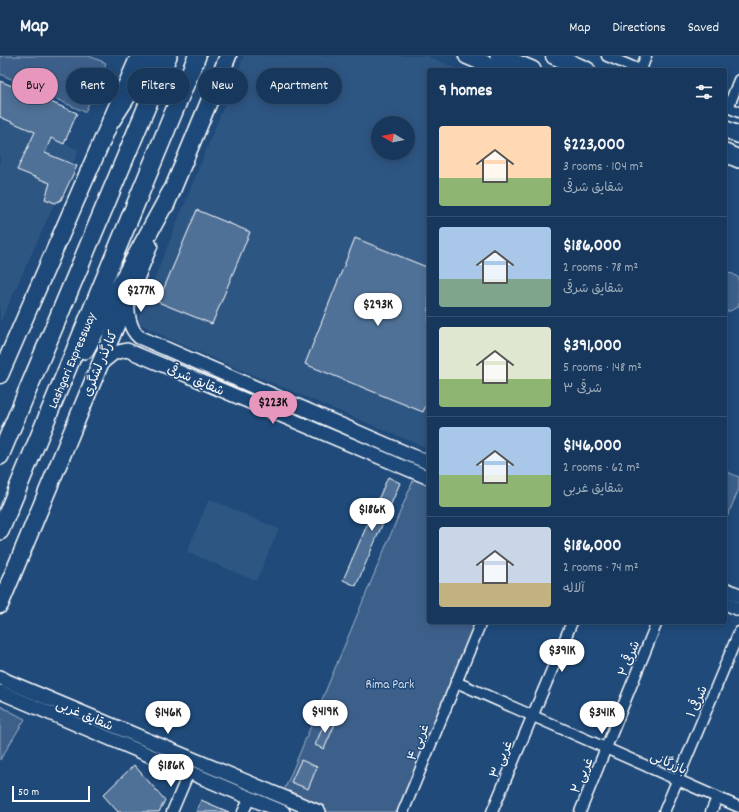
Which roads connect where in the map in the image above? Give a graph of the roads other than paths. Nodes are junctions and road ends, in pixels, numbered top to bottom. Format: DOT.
graph roads {
  1 [pos="139,56"];
  2 [pos="153,56"];
  3 [pos="168,56"];
  4 [pos="197,56"];
  5 [pos="228,56"];
  6 [pos="232,56"];
  7 [pos="467,56"];
  8 [pos="499,56"];
  9 [pos="554,56"];
  10 [pos="607,56"];
  11 [pos="646,56"];
  12 [pos="223,68"];
  13 [pos="226,68"];
  14 [pos="495,68"];
  15 [pos="527,68"];
  16 [pos="582,68"];
  17 [pos="635,68"];
  18 [pos="641,68"];
  19 [pos="739,80"];
  20 [pos="208,104"];
  21 [pos="727,105"];
  22 [pos="727,107"];
  23 [pos="739,112"];
  24 [pos="111,121"];
  25 [pos="727,129"];
  26 [pos="739,134"];
  27 [pos="727,154"];
  28 [pos="739,159"];
  29 [pos="727,163"];
  30 [pos="739,166"];
  31 [pos="171,192"];
  32 [pos="127,298"];
  33 [pos="98,365"];
  34 [pos="1,370"];
  35 [pos="40,434"];
  36 [pos="0,456"];
  37 [pos="427,462"];
  38 [pos="427,477"];
  39 [pos="0,531"];
  40 [pos="727,590"];
  41 [pos="739,595"];
  42 [pos="727,604"];
  43 [pos="0,605"];
  44 [pos="739,609"];
  45 [pos="480,624"];
  46 [pos="571,624"];
  47 [pos="656,624"];
  48 [pos="739,632"];
  49 [pos="456,682"];
  50 [pos="2,685"];
  51 [pos="532,716"];
  52 [pos="149,740"];
  53 [pos="606,749"];
  54 [pos="144,753"];
  55 [pos="189,772"];
  56 [pos="677,780"];
  57 [pos="250,798"];
  58 [pos="717,798"];
  59 [pos="739,808"];
  60 [pos="172,812"];
  61 [pos="243,812"];
  62 [pos="282,812"];
  63 [pos="319,812"];
  64 [pos="403,812"];
  65 [pos="492,812"];
  66 [pos="580,812"];
  67 [pos="664,812"];
  68 [pos="712,812"];
  1 -- 24 [label="main road"];
  2 -- 24 [label="highway"];
  3 -- 36 [label="highway"];
  4 -- 35 [label="highway, Lashgari Expressway"];
  5 -- 12 [label="main road, کنارگذر لشگری"];
  6 -- 13 [label="main road"];
  7 -- 14 [label="main road"];
  8 -- 15 [label="highway"];
  9 -- 16 [label="main road"];
  10 -- 17 [label="street"];
  11 -- 18 [label="street"];
  19 -- 21 [label="street"];
  20 -- 31 [label="main road, کنارگذر لشگری"];
  22 -- 23 [label="street"];
  24 -- 34 [label="main road"];
  25 -- 26 [label="main road"];
  27 -- 28 [label="highway"];
  29 -- 30 [label="main road"];
  31 -- 32 [label="main road, کنارگذر لشگری"];
  31 -- 35 [label="highway"];
  32 -- 33 [label="main road, کنارگذر لشگری"];
  32 -- 37 [label="street, شقایق شرقی"];
  33 -- 38 [label="street, شقایق شرقی"];
  33 -- 43 [label="main road, کنارگذر لشگری"];
  35 -- 39 [label="highway, Lashgari Expressway"];
  40 -- 41 [label="street"];
  42 -- 44 [label="street"];
  45 -- 49 [label="street, ۴ غربی"];
  46 -- 51 [label="street, ۳ غربی"];
  47 -- 53 [label="street, ۲ شرقی"];
  48 -- 56 [label="street, ۱ شرقی"];
  49 -- 51 [label="street, بازرگانی"];
  49 -- 64 [label="street, ۴ غربی"];
  50 -- 52 [label="street, شقایق غربی"];
  50 -- 54 [label="street, شقایق غربی"];
  51 -- 53 [label="street, بازرگانی"];
  51 -- 65 [label="street, ۳ غربی"];
  52 -- 54 [label="street"];
  52 -- 63 [label="street, شقایق غربی"];
  53 -- 56 [label="street, بازرگانی"];
  53 -- 66 [label="street, ۲ غربی"];
  54 -- 55 [label="street, شقایق غربی"];
  55 -- 57 [label="street, شقایق غربی"];
  55 -- 60 [label="street"];
  56 -- 58 [label="street, بازرگانی"];
  56 -- 67 [label="street, ۱ شرقی"];
  57 -- 61 [label="street"];
  57 -- 62 [label="street, شقایق غربی"];
  58 -- 59 [label="street, بازرگانی"];
  58 -- 68 [label="street"];
}
